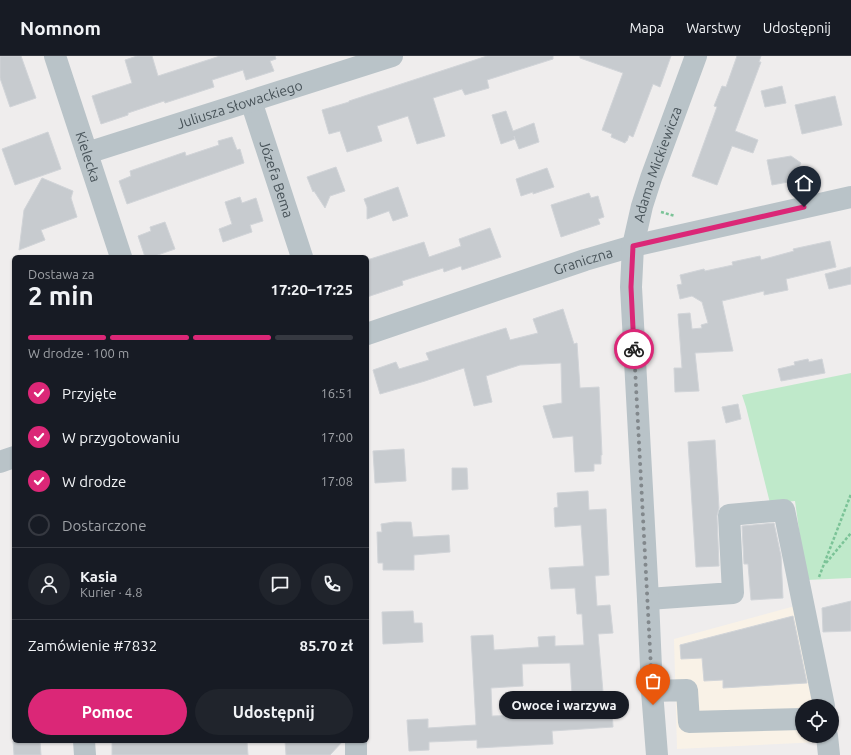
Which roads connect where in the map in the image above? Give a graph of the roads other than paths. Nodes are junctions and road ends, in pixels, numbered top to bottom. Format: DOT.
graph roads {
  1 [pos="55,56"];
  2 [pos="392,56"];
  3 [pos="696,56"];
  4 [pos="251,101"];
  5 [pos="87,153"];
  6 [pos="851,197"];
  7 [pos="633,246"];
  8 [pos="120,255"];
  9 [pos="301,255"];
  10 [pos="369,333"];
  11 [pos="12,458"];
  12 [pos="0,462"];
  13 [pos="648,599"];
  14 [pos="652,691"];
  15 [pos="823,699"];
  16 [pos="795,719"];
  17 [pos="84,743"];
  18 [pos="356,743"];
  19 [pos="828,743"];
  20 [pos="85,755"];
  21 [pos="356,755"];
  22 [pos="657,755"];
  23 [pos="829,755"];
  1 -- 5 [label="street, Kielecka"];
  2 -- 4 [label="street, Juliusza Słowackiego"];
  3 -- 7 [label="street, Adama Mickiewicza"];
  4 -- 5 [label="street, Juliusza Słowackiego"];
  4 -- 9 [label="street, Józefa Bema"];
  5 -- 8 [label="street, Kielecka"];
  6 -- 7 [label="street, Graniczna"];
  7 -- 10 [label="street, Graniczna"];
  7 -- 13 [label="street, Adama Mickiewicza"];
  11 -- 12 [label="street"];
  13 -- 14 [label="street, Adama Mickiewicza"];
  13 -- 15 [label="street"];
  14 -- 16 [label="street"];
  14 -- 22 [label="street, Adama Mickiewicza"];
  17 -- 20 [label="street"];
  18 -- 21 [label="street"];
  19 -- 23 [label="street"];
}
